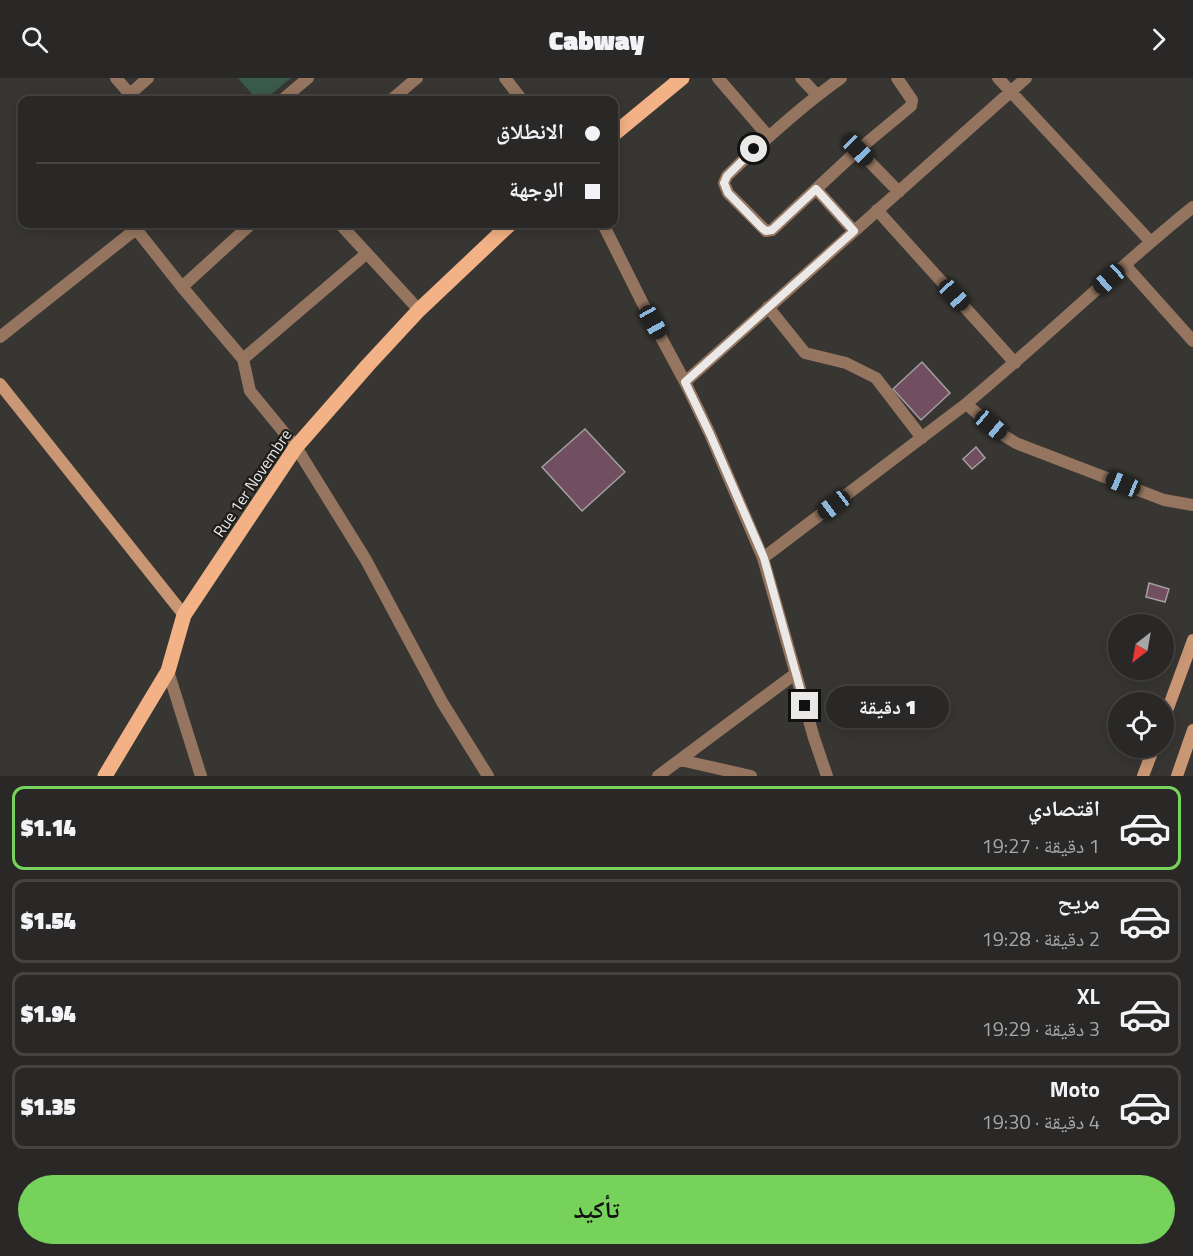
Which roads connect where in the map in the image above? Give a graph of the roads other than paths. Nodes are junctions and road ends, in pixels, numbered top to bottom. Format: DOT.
graph roads {
  1 [pos="116,78"];
  2 [pos="148,78"];
  3 [pos="308,78"];
  4 [pos="417,78"];
  5 [pos="505,78"];
  6 [pos="682,78"];
  7 [pos="718,78"];
  8 [pos="801,78"];
  9 [pos="841,78"];
  10 [pos="897,78"];
  11 [pos="998,78"];
  12 [pos="1026,78"];
  13 [pos="1009,91"];
  14 [pos="817,95"];
  15 [pos="132,96"];
  16 [pos="134,96"];
  17 [pos="287,96"];
  18 [pos="396,96"];
  19 [pos="519,96"];
  20 [pos="618,131"];
  21 [pos="768,136"];
  22 [pos="858,150"];
  23 [pos="816,189"];
  24 [pos="899,192"];
  25 [pos="1193,207"];
  26 [pos="877,210"];
  27 [pos="137,228"];
  28 [pos="141,228"];
  29 [pos="247,228"];
  30 [pos="343,228"];
  31 [pos="506,228"];
  32 [pos="605,228"];
  33 [pos="854,231"];
  34 [pos="1150,241"];
  35 [pos="366,254"];
  36 [pos="1125,265"];
  37 [pos="182,287"];
  38 [pos="768,307"];
  39 [pos="419,310"];
  40 [pos="0,337"];
  41 [pos="1193,341"];
  42 [pos="243,359"];
  43 [pos="1015,363"];
  44 [pos="685,382"];
  45 [pos="0,384"];
  46 [pos="966,404"];
  47 [pos="922,438"];
  48 [pos="296,447"];
  49 [pos="1193,505"];
  50 [pos="764,558"];
  51 [pos="184,615"];
  52 [pos="1193,639"];
  53 [pos="168,671"];
  54 [pos="795,674"];
  55 [pos="1174,692"];
  56 [pos="1193,730"];
  57 [pos="1191,743"];
  58 [pos="1150,758"];
  59 [pos="680,760"];
  60 [pos="105,776"];
  61 [pos="201,776"];
  62 [pos="488,776"];
  63 [pos="658,776"];
  64 [pos="751,776"];
  65 [pos="827,776"];
  66 [pos="1143,776"];
  67 [pos="1177,776"];
  1 -- 15 [label="street"];
  2 -- 16 [label="street"];
  3 -- 17 [label="street"];
  4 -- 18 [label="street"];
  5 -- 19 [label="street"];
  6 -- 20 [label="main road"];
  7 -- 21 [label="street"];
  8 -- 14 [label="street"];
  9 -- 14 [label="street"];
  10 -- 22 [label="street"];
  11 -- 13 [label="street"];
  12 -- 13 [label="street"];
  13 -- 24 [label="street"];
  13 -- 34 [label="street"];
  14 -- 21 [label="street"];
  21 -- 23 [label="street"];
  22 -- 23 [label="street"];
  22 -- 24 [label="street"];
  23 -- 33 [label="street"];
  24 -- 26 [label="street"];
  25 -- 34 [label="street"];
  26 -- 33 [label="street"];
  26 -- 43 [label="street"];
  27 -- 40 [label="street"];
  28 -- 37 [label="street"];
  29 -- 37 [label="street"];
  30 -- 35 [label="street"];
  31 -- 39 [label="main road, Rue 1er Novembre"];
  32 -- 44 [label="street"];
  33 -- 38 [label="street"];
  34 -- 36 [label="street"];
  35 -- 39 [label="street"];
  35 -- 42 [label="street"];
  36 -- 41 [label="street"];
  36 -- 43 [label="street"];
  37 -- 42 [label="street"];
  38 -- 44 [label="street"];
  38 -- 47 [label="street"];
  39 -- 48 [label="main road, Rue 1er Novembre"];
  42 -- 48 [label="street"];
  43 -- 46 [label="street"];
  44 -- 50 [label="street"];
  45 -- 51 [label="street"];
  46 -- 47 [label="street"];
  46 -- 49 [label="street"];
  47 -- 50 [label="street"];
  48 -- 51 [label="main road, Rue 1er Novembre"];
  48 -- 62 [label="street"];
  50 -- 54 [label="street"];
  51 -- 53 [label="main road, Rue 1er Novembre"];
  52 -- 55 [label="street"];
  53 -- 60 [label="main road, Rue 1er Novembre"];
  53 -- 61 [label="street"];
  54 -- 59 [label="street"];
  54 -- 65 [label="street"];
  56 -- 57 [label="street"];
  57 -- 67 [label="street"];
  58 -- 66 [label="street"];
  59 -- 63 [label="street"];
  59 -- 64 [label="street"];
}
